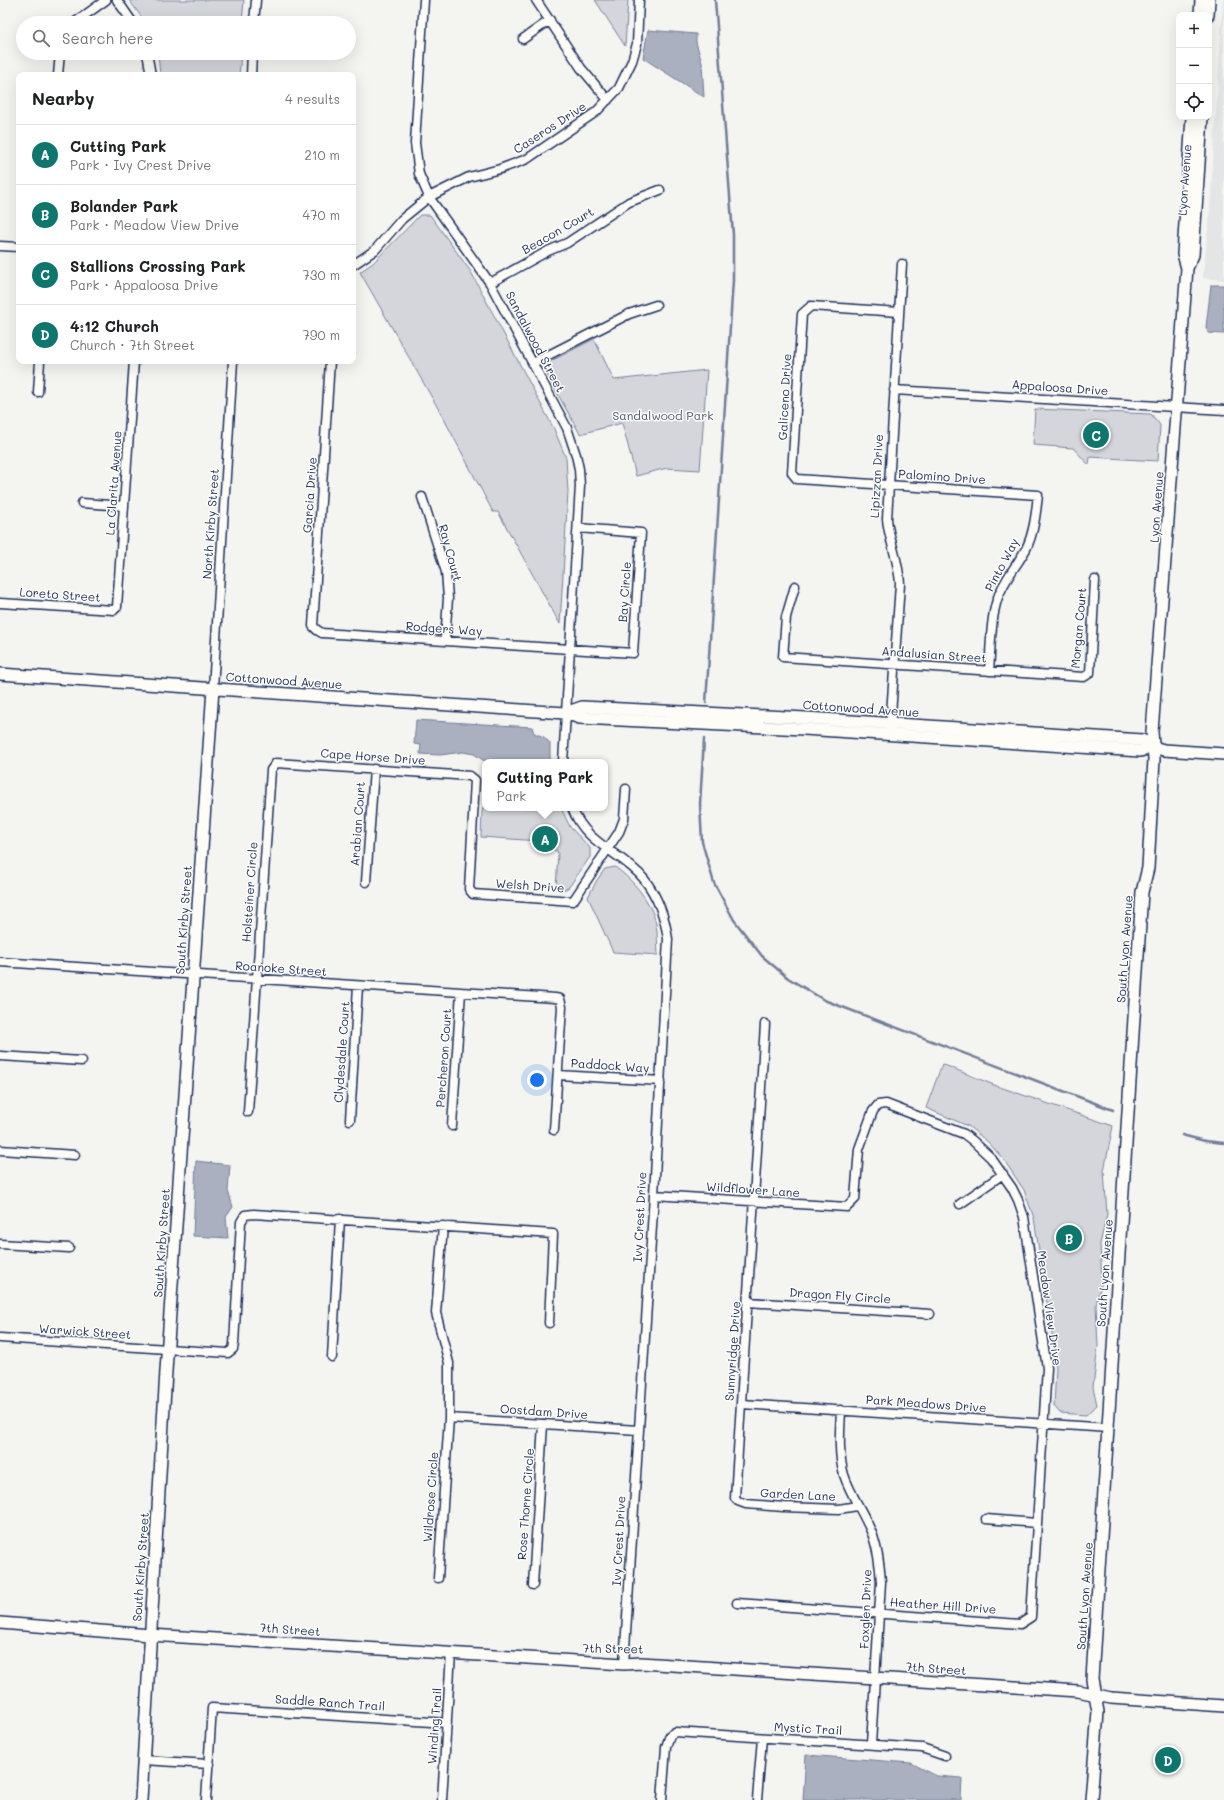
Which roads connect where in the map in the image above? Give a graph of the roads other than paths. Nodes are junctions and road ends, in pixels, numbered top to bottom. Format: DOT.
graph roads {
  1 [pos="106,0"];
  2 [pos="117,0"];
  3 [pos="256,0"];
  4 [pos="424,0"];
  5 [pos="536,0"];
  6 [pos="639,0"];
  7 [pos="1201,0"];
  8 [pos="1209,0"];
  9 [pos="1200,12"];
  10 [pos="1208,12"];
  11 [pos="84,16"];
  12 [pos="128,16"];
  13 [pos="255,16"];
  14 [pos="550,20"];
  15 [pos="523,39"];
  16 [pos="59,60"];
  17 [pos="148,60"];
  18 [pos="252,60"];
  19 [pos="58,72"];
  20 [pos="150,72"];
  21 [pos="251,72"];
  22 [pos="608,100"];
  23 [pos="1192,120"];
  24 [pos="1202,120"];
  25 [pos="660,190"];
  26 [pos="429,197"];
  27 [pos="0,246"];
  28 [pos="16,247"];
  29 [pos="356,263"];
  30 [pos="902,264"];
  31 [pos="1187,268"];
  32 [pos="490,283"];
  33 [pos="656,305"];
  34 [pos="899,312"];
  35 [pos="533,363"];
  36 [pos="40,364"];
  37 [pos="134,364"];
  38 [pos="233,364"];
  39 [pos="330,364"];
  40 [pos="894,390"];
  41 [pos="38,392"];
  42 [pos="1177,408"];
  43 [pos="1224,410"];
  44 [pos="797,479"];
  45 [pos="888,485"];
  46 [pos="1038,495"];
  47 [pos="422,497"];
  48 [pos="82,503"];
  49 [pos="124,506"];
  50 [pos="578,528"];
  51 [pos="1095,580"];
  52 [pos="795,586"];
  53 [pos="0,603"];
  54 [pos="117,607"];
  55 [pos="317,630"];
  56 [pos="445,641"];
  57 [pos="570,649"];
  58 [pos="894,664"];
  59 [pos="989,671"];
  60 [pos="0,674"];
  61 [pos="1084,677"];
  62 [pos="213,689"];
  63 [pos="566,713"];
  64 [pos="890,729"];
  65 [pos="1152,747"];
  66 [pos="1224,754"];
  67 [pos="563,759"];
  68 [pos="374,769"];
  69 [pos="271,770"];
  70 [pos="626,789"];
  71 [pos="574,811"];
  72 [pos="608,850"];
  73 [pos="366,882"];
  74 [pos="473,894"];
  75 [pos="0,962"];
  76 [pos="193,975"];
  77 [pos="256,979"];
  78 [pos="358,986"];
  79 [pos="461,992"];
  80 [pos="765,1024"];
  81 [pos="0,1056"];
  82 [pos="82,1061"];
  83 [pos="558,1074"];
  84 [pos="660,1081"];
  85 [pos="248,1112"];
  86 [pos="350,1120"];
  87 [pos="452,1126"];
  88 [pos="554,1130"];
  89 [pos="0,1150"];
  90 [pos="75,1155"];
  91 [pos="1003,1174"];
  92 [pos="654,1195"];
  93 [pos="755,1202"];
  94 [pos="960,1204"];
  95 [pos="850,1205"];
  96 [pos="340,1219"];
  97 [pos="444,1226"];
  98 [pos="0,1244"];
  99 [pos="69,1248"];
  100 [pos="748,1302"];
  101 [pos="930,1314"];
  102 [pos="549,1323"];
  103 [pos="0,1338"];
  104 [pos="168,1349"];
  105 [pos="332,1358"];
  106 [pos="742,1404"];
  107 [pos="841,1410"];
  108 [pos="449,1418"];
  109 [pos="544,1424"];
  110 [pos="1044,1424"];
  111 [pos="1109,1428"];
  112 [pos="638,1430"];
  113 [pos="738,1501"];
  114 [pos="857,1506"];
  115 [pos="986,1519"];
  116 [pos="1037,1523"];
  117 [pos="438,1578"];
  118 [pos="533,1585"];
  119 [pos="737,1603"];
  120 [pos="879,1613"];
  121 [pos="1028,1620"];
  122 [pos="0,1623"];
  123 [pos="150,1634"];
  124 [pos="451,1653"];
  125 [pos="624,1664"];
  126 [pos="876,1678"];
  127 [pos="1095,1695"];
  128 [pos="1224,1706"];
  129 [pos="447,1723"];
  130 [pos="762,1738"];
  131 [pos="871,1744"];
  132 [pos="945,1756"];
  133 [pos="143,1760"];
  134 [pos="209,1764"];
  135 [pos="140,1800"];
  136 [pos="206,1800"];
  137 [pos="442,1800"];
  138 [pos="662,1800"];
  139 [pos="758,1800"];
  140 [pos="1091,1800"];
  1 -- 11 [label="street"];
  2 -- 12 [label="street"];
  3 -- 13 [label="street"];
  4 -- 26 [label="street, Sandalwood Street"];
  5 -- 14 [label="street"];
  6 -- 22 [label="street, Caseros Drive"];
  7 -- 9 [label="street"];
  8 -- 10 [label="street"];
  14 -- 15 [label="street"];
  14 -- 22 [label="street"];
  16 -- 19 [label="street"];
  17 -- 20 [label="street"];
  18 -- 21 [label="street"];
  22 -- 26 [label="street, Caseros Drive"];
  23 -- 31 [label="street, Lyon Avenue"];
  24 -- 31 [label="street, Lyon Avenue"];
  25 -- 32 [label="street, Beacon Court"];
  26 -- 29 [label="street, Caseros Drive"];
  26 -- 32 [label="street, Sandalwood Street"];
  27 -- 28 [label="street"];
  30 -- 34 [label="street, Lipizzan Drive"];
  31 -- 42 [label="street, Lyon Avenue"];
  32 -- 35 [label="street, Sandalwood Street"];
  33 -- 35 [label="street"];
  34 -- 40 [label="street, Lipizzan Drive"];
  34 -- 44 [label="street, Galiceno Drive"];
  35 -- 50 [label="street, Sandalwood Street"];
  36 -- 41 [label="street"];
  37 -- 49 [label="street, La Clarita Avenue"];
  38 -- 62 [label="street, North Kirby Street"];
  39 -- 55 [label="street, Garcia Drive"];
  40 -- 42 [label="street, Appaloosa Drive"];
  40 -- 45 [label="street, Lipizzan Drive"];
  42 -- 43 [label="street, Appaloosa Drive"];
  42 -- 65 [label="street, Lyon Avenue"];
  44 -- 45 [label="street, Palomino Drive"];
  45 -- 46 [label="street, Palomino Drive"];
  45 -- 58 [label="street, Lipizzan Drive"];
  46 -- 59 [label="street, Pinto Way"];
  47 -- 56 [label="street, Ray Court"];
  48 -- 49 [label="street"];
  49 -- 54 [label="street, La Clarita Avenue"];
  50 -- 57 [label="street, Sandalwood Street"];
  50 -- 57 [label="street, Bay Circle"];
  51 -- 61 [label="street, Morgan Court"];
  52 -- 58 [label="street, Andalusian Street"];
  53 -- 54 [label="street, Loreto Street"];
  55 -- 56 [label="street, Rodgers Way"];
  56 -- 57 [label="street, Rodgers Way"];
  57 -- 63 [label="street, Sandalwood Street"];
  58 -- 59 [label="street, Andalusian Street"];
  58 -- 64 [label="street, Lipizzan Drive"];
  59 -- 61 [label="street, Andalusian Street"];
  60 -- 62 [label="street, Cottonwood Avenue"];
  62 -- 63 [label="street, Cottonwood Avenue"];
  62 -- 76 [label="street, South Kirby Street"];
  63 -- 64 [label="street, Cottonwood Avenue"];
  63 -- 67 [label="street"];
  64 -- 65 [label="street, Cottonwood Avenue"];
  65 -- 66 [label="street, Cottonwood Avenue"];
  65 -- 111 [label="street, South Lyon Avenue"];
  68 -- 69 [label="street, Cape Horse Drive"];
  68 -- 73 [label="street, Arabian Court"];
  68 -- 74 [label="street, Cape Horse Drive"];
  69 -- 77 [label="street, Holsteiner Circle"];
  70 -- 72 [label="street"];
  71 -- 72 [label="street, Ivy Crest Drive"];
  72 -- 74 [label="street, Welsh Drive"];
  72 -- 84 [label="street, Ivy Crest Drive"];
  75 -- 76 [label="street, Roanoke Street"];
  76 -- 77 [label="street, Roanoke Street"];
  76 -- 104 [label="street, South Kirby Street"];
  77 -- 78 [label="street, Roanoke Street"];
  77 -- 85 [label="street, Holsteiner Circle"];
  78 -- 79 [label="street, Roanoke Street"];
  78 -- 86 [label="street, Clydesdale Court"];
  79 -- 83 [label="street, Roanoke Street"];
  79 -- 87 [label="street, Percheron Court"];
  80 -- 93 [label="street, Sunnyridge Drive"];
  81 -- 82 [label="street"];
  83 -- 84 [label="street, Paddock Way"];
  83 -- 88 [label="street"];
  84 -- 92 [label="street, Ivy Crest Drive"];
  89 -- 90 [label="street"];
  91 -- 94 [label="street"];
  91 -- 95 [label="street, Meadow View Drive"];
  91 -- 110 [label="street, Meadow View Drive"];
  92 -- 93 [label="street, Wildflower Lane"];
  92 -- 112 [label="street, Ivy Crest Drive"];
  93 -- 95 [label="street, Wildflower Lane"];
  93 -- 100 [label="street, Sunnyridge Drive"];
  96 -- 97 [label="street"];
  96 -- 104 [label="street, Warwick Street"];
  96 -- 105 [label="street"];
  97 -- 102 [label="street"];
  97 -- 108 [label="street, Wildrose Circle"];
  98 -- 99 [label="street"];
  100 -- 101 [label="street, Dragon Fly Circle"];
  100 -- 106 [label="street, Sunnyridge Drive"];
  103 -- 104 [label="street, Warwick Street"];
  104 -- 123 [label="street, South Kirby Street"];
  106 -- 107 [label="street, Park Meadows Drive"];
  106 -- 113 [label="street, Sunnyridge Drive"];
  107 -- 110 [label="street, Park Meadows Drive"];
  107 -- 114 [label="street, Foxglen Drive"];
  108 -- 109 [label="street, Oostdam Drive"];
  108 -- 117 [label="street, Wildrose Circle"];
  109 -- 112 [label="street, Oostdam Drive"];
  109 -- 118 [label="street, Rose Thorne Circle"];
  110 -- 111 [label="street, Park Meadows Drive"];
  110 -- 116 [label="street, Meadow View Drive"];
  111 -- 127 [label="street, South Lyon Avenue"];
  112 -- 125 [label="street, Ivy Crest Drive"];
  113 -- 114 [label="street, Garden Lane"];
  114 -- 120 [label="street, Foxglen Drive"];
  115 -- 116 [label="street"];
  116 -- 121 [label="street, Meadow View Drive"];
  119 -- 120 [label="street, Heather Hill Drive"];
  120 -- 121 [label="street, Heather Hill Drive"];
  120 -- 126 [label="street, Foxglen Drive"];
  122 -- 123 [label="street, 7th Street"];
  123 -- 124 [label="street, 7th Street"];
  123 -- 133 [label="street, South Kirby Street"];
  124 -- 125 [label="street, 7th Street"];
  124 -- 129 [label="street, Winding Trail"];
  125 -- 126 [label="street, 7th Street"];
  126 -- 127 [label="street, 7th Street"];
  126 -- 131 [label="street, Foxglen Drive"];
  127 -- 128 [label="street, 7th Street"];
  127 -- 140 [label="street, South Lyon Avenue"];
  129 -- 134 [label="street, Saddle Ranch Trail"];
  129 -- 137 [label="street, Winding Trail"];
  130 -- 131 [label="street, Mystic Trail"];
  130 -- 138 [label="street, Mystic Trail"];
  130 -- 139 [label="street"];
  131 -- 132 [label="street, Mystic Trail"];
  133 -- 134 [label="street"];
  133 -- 135 [label="street, South Kirby Street"];
  134 -- 136 [label="street"];
}
